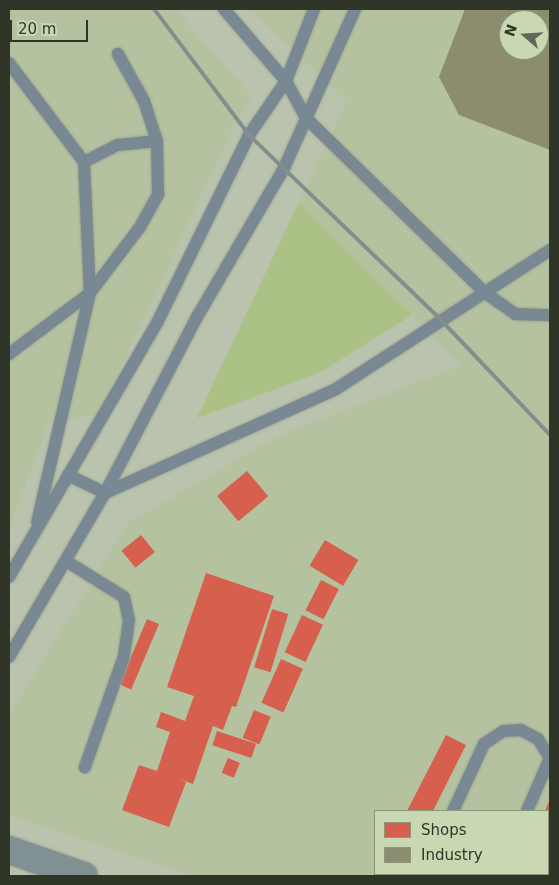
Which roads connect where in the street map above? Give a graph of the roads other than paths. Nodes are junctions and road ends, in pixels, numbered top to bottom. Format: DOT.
graph roads {
  1 [pos="224,9"];
  2 [pos="314,9"];
  3 [pos="355,9"];
  4 [pos="118,54"];
  5 [pos="9,63"];
  6 [pos="286,80"];
  7 [pos="306,118"];
  8 [pos="157,141"];
  9 [pos="84,162"];
  10 [pos="550,250"];
  11 [pos="484,292"];
  12 [pos="90,293"];
  13 [pos="550,314"];
  14 [pos="9,354"];
  15 [pos="68,475"];
  16 [pos="105,493"];
  17 [pos="35,534"];
  18 [pos="66,560"];
  19 [pos="9,577"];
  20 [pos="9,658"];
  21 [pos="85,767"];
  22 [pos="452,810"];
  23 [pos="527,810"];
  24 [pos="9,850"];
  25 [pos="84,876"];
  1 -- 6 [label="lane"];
  2 -- 6 [label="lane"];
  3 -- 7 [label="lane"];
  4 -- 8 [label="lane"];
  5 -- 9 [label="lane"];
  6 -- 7 [label="lane"];
  6 -- 15 [label="lane"];
  7 -- 11 [label="lane"];
  7 -- 16 [label="lane"];
  8 -- 9 [label="lane"];
  8 -- 12 [label="lane"];
  9 -- 12 [label="lane"];
  10 -- 11 [label="lane"];
  11 -- 13 [label="lane"];
  11 -- 16 [label="lane"];
  12 -- 14 [label="lane"];
  12 -- 17 [label="lane"];
  15 -- 16 [label="lane"];
  15 -- 17 [label="lane"];
  16 -- 18 [label="lane"];
  17 -- 19 [label="lane"];
  18 -- 20 [label="lane"];
  18 -- 21 [label="lane"];
  22 -- 23 [label="lane"];
  24 -- 25 [label="main road"];
}
